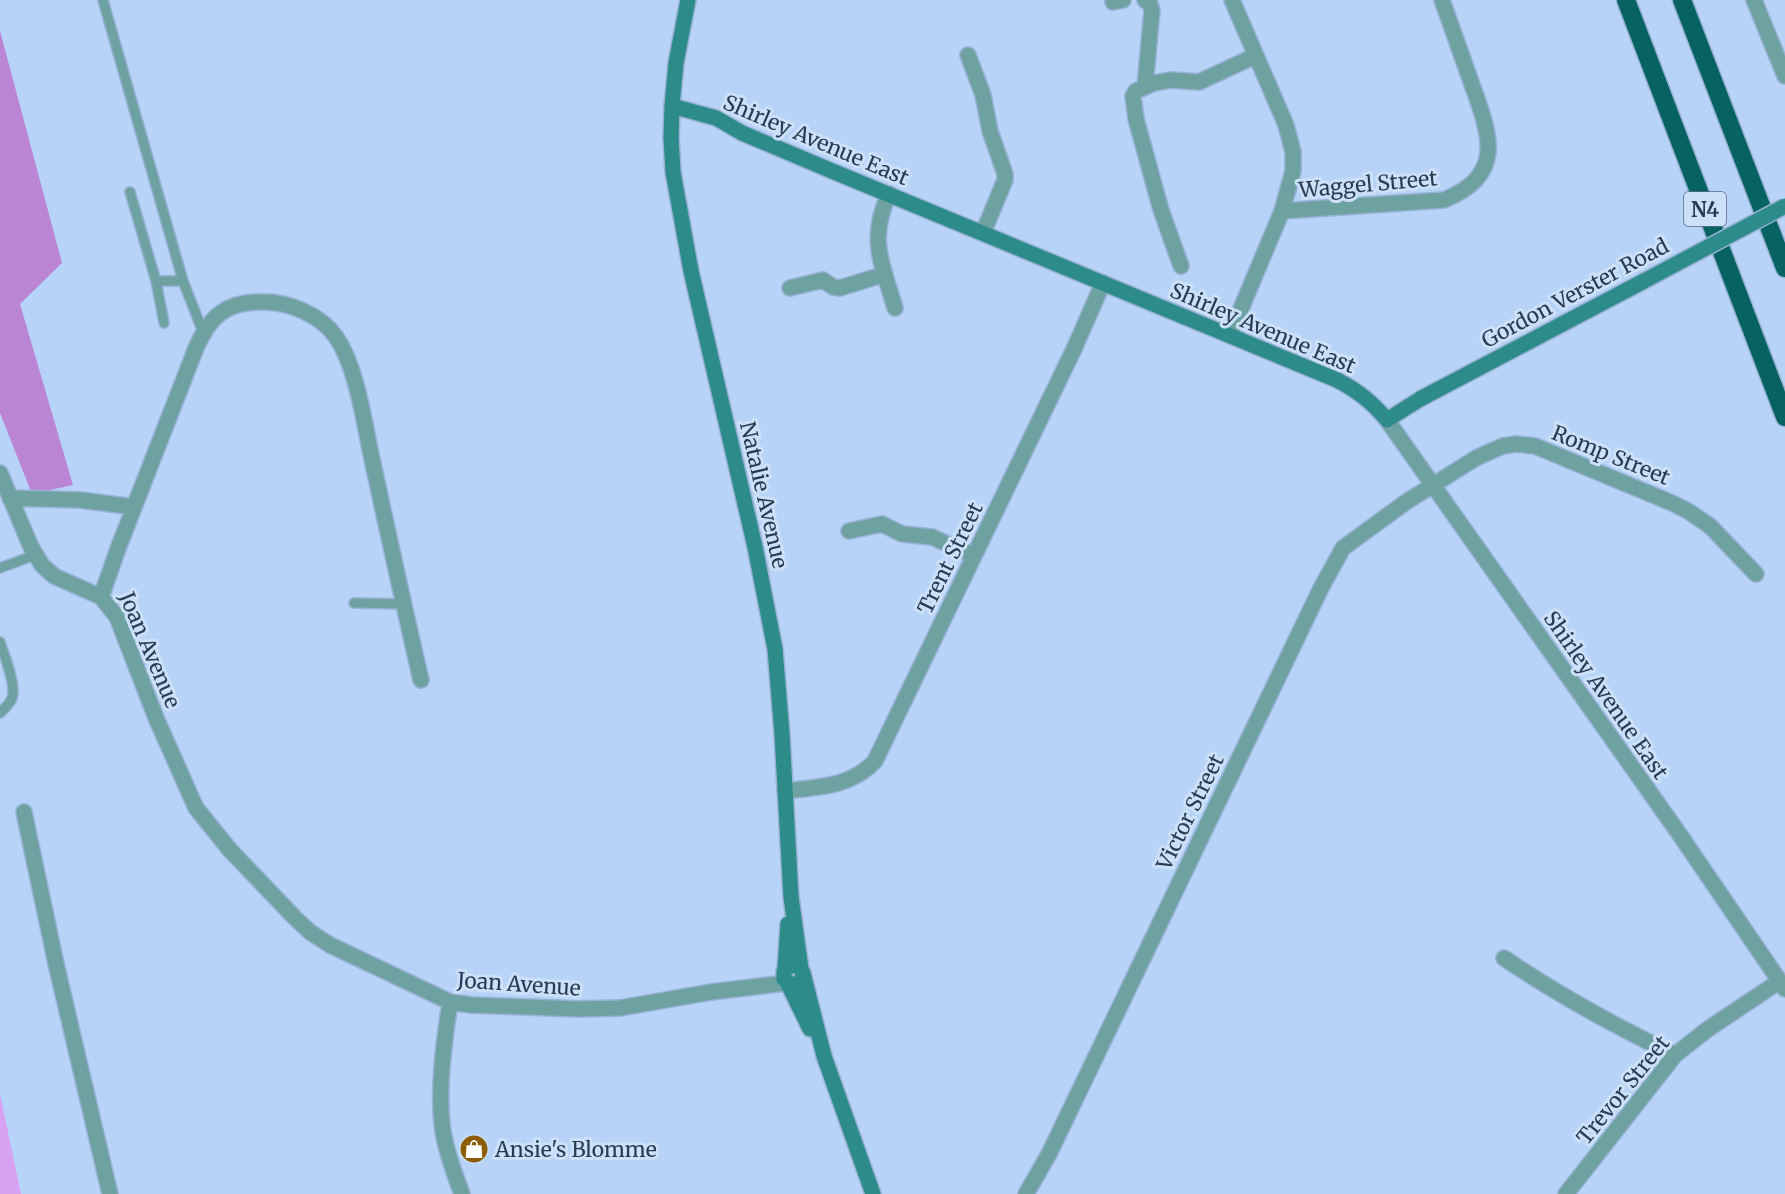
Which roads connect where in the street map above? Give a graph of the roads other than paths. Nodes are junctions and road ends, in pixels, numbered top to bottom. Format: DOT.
graph roads {
  1 [pos="103,0"];
  2 [pos="688,0"];
  3 [pos="1145,0"];
  4 [pos="1232,0"];
  5 [pos="1442,0"];
  6 [pos="1626,0"];
  7 [pos="1682,0"];
  8 [pos="1754,0"];
  9 [pos="968,55"];
  10 [pos="1255,56"];
  11 [pos="1785,76"];
  12 [pos="1145,86"];
  13 [pos="672,106"];
  14 [pos="130,192"];
  15 [pos="889,194"];
  16 [pos="1785,206"];
  17 [pos="1282,212"];
  18 [pos="983,233"];
  19 [pos="1181,266"];
  20 [pos="1785,268"];
  21 [pos="885,274"];
  22 [pos="156,281"];
  23 [pos="183,281"];
  24 [pos="1103,283"];
  25 [pos="790,288"];
  26 [pos="895,308"];
  27 [pos="164,323"];
  28 [pos="203,332"];
  29 [pos="1230,335"];
  30 [pos="1785,417"];
  31 [pos="1387,420"];
  32 [pos="0,472"];
  33 [pos="1433,485"];
  34 [pos="10,498"];
  35 [pos="134,507"];
  36 [pos="849,531"];
  37 [pos="35,555"];
  38 [pos="974,556"];
  39 [pos="0,568"];
  40 [pos="1756,574"];
  41 [pos="102,597"];
  42 [pos="354,603"];
  43 [pos="403,604"];
  44 [pos="0,642"];
  45 [pos="421,680"];
  46 [pos="0,713"];
  47 [pos="785,791"];
  48 [pos="24,812"];
  49 [pos="1503,958"];
  50 [pos="791,975"];
  51 [pos="1782,985"];
  52 [pos="450,1002"];
  53 [pos="1675,1055"];
  54 [pos="110,1194"];
  55 [pos="462,1194"];
  56 [pos="873,1194"];
  57 [pos="1026,1194"];
  58 [pos="1566,1194"];
  1 -- 23 [label="lane"];
  2 -- 13 [label="street, Natalie Avenue"];
  3 -- 12 [label="street"];
  4 -- 10 [label="street"];
  5 -- 17 [label="street, Waggel Street"];
  6 -- 30 [label="highway, N4"];
  7 -- 20 [label="highway, N4"];
  8 -- 11 [label="street"];
  9 -- 18 [label="street"];
  10 -- 12 [label="street"];
  10 -- 17 [label="street"];
  12 -- 19 [label="street"];
  13 -- 15 [label="street, Shirley Avenue East"];
  13 -- 47 [label="street, Natalie Avenue"];
  14 -- 22 [label="lane"];
  15 -- 18 [label="street, Shirley Avenue East"];
  15 -- 21 [label="street"];
  16 -- 31 [label="street, Gordon Verster Road, bridge"];
  17 -- 29 [label="street"];
  18 -- 24 [label="street, Shirley Avenue East"];
  21 -- 25 [label="street"];
  21 -- 26 [label="street"];
  22 -- 23 [label="lane"];
  22 -- 27 [label="lane"];
  23 -- 28 [label="lane"];
  24 -- 29 [label="street, Shirley Avenue East"];
  24 -- 38 [label="street, Trent Street"];
  28 -- 35 [label="street, Joan Avenue"];
  28 -- 43 [label="street, Joan Avenue"];
  29 -- 31 [label="street, Shirley Avenue East"];
  31 -- 33 [label="street, Shirley Avenue East"];
  32 -- 34 [label="street"];
  33 -- 40 [label="street, Romp Street"];
  33 -- 51 [label="street, Shirley Avenue East"];
  33 -- 57 [label="street, Victor Street"];
  34 -- 35 [label="street"];
  34 -- 37 [label="street"];
  35 -- 41 [label="street, Joan Avenue"];
  36 -- 38 [label="street"];
  37 -- 39 [label="lane"];
  37 -- 41 [label="street"];
  38 -- 47 [label="street, Trent Street"];
  41 -- 52 [label="street, Joan Avenue"];
  42 -- 43 [label="lane"];
  43 -- 45 [label="street, Joan Avenue"];
  44 -- 46 [label="lane"];
  47 -- 50 [label="street, Natalie Avenue"];
  48 -- 54 [label="street"];
  49 -- 53 [label="street"];
  50 -- 52 [label="street, Joan Avenue"];
  50 -- 56 [label="street"];
  51 -- 53 [label="street, Trevor Street"];
  52 -- 55 [label="street"];
  53 -- 58 [label="street, Trevor Street"];
}
